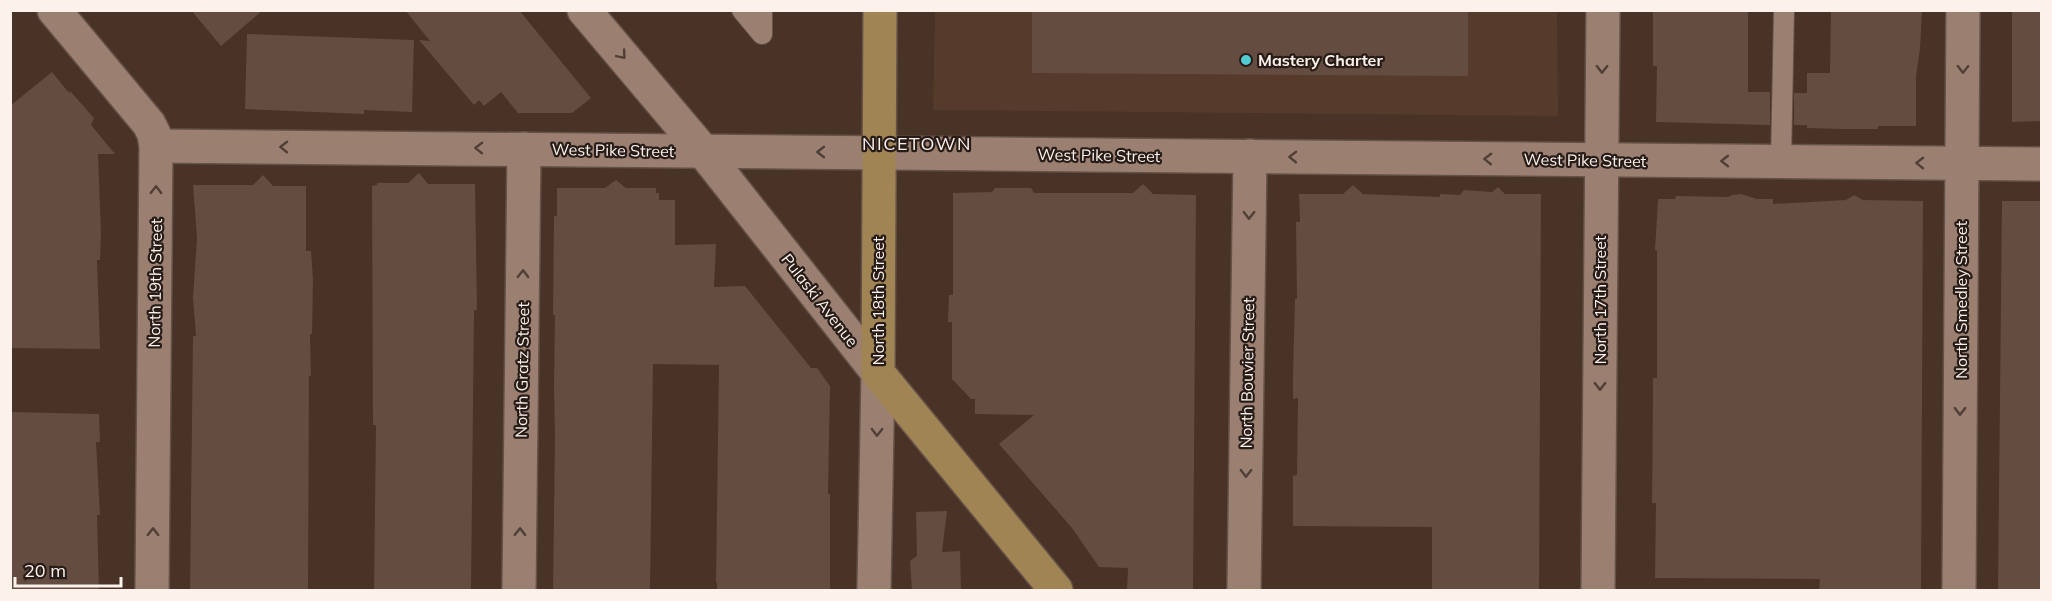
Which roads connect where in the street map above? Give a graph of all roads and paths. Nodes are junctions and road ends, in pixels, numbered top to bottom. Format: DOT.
graph roads {
  1 [pos="54,10"];
  2 [pos="584,10"];
  3 [pos="742,10"];
  4 [pos="762,10"];
  5 [pos="880,10"];
  6 [pos="1603,10"];
  7 [pos="1784,10"];
  8 [pos="1963,10"];
  9 [pos="156,146"];
  10 [pos="524,149"];
  11 [pos="703,151"];
  12 [pos="879,152"];
  13 [pos="1250,156"];
  14 [pos="1602,160"];
  15 [pos="1781,161"];
  16 [pos="1962,163"];
  17 [pos="2042,164"];
  18 [pos="878,374"];
  19 [pos="152,591"];
  20 [pos="519,591"];
  21 [pos="874,591"];
  22 [pos="1056,591"];
  23 [pos="1244,591"];
  24 [pos="1598,591"];
  25 [pos="1959,591"];
  1 -- 9 [label="street, North 19th Street"];
  2 -- 11 [label="street, Pulaski Avenue, one-way"];
  3 -- 4 [label="lane"];
  5 -- 12 [label="street, North 18th Street"];
  6 -- 14 [label="street, North 17th Street, one-way"];
  7 -- 15 [label="lane"];
  8 -- 16 [label="street, North Smedley Street, one-way"];
  10 -- 9 [label="street, West Pike Street, one-way"];
  19 -- 9 [label="street, North 19th Street, one-way"];
  10 -- 11 [label="street, West Pike Street"];
  20 -- 10 [label="street, North Gratz Street, one-way"];
  12 -- 11 [label="street, West Pike Street, one-way"];
  11 -- 18 [label="street, Pulaski Avenue"];
  12 -- 13 [label="street, West Pike Street"];
  12 -- 18 [label="street, North 18th Street"];
  14 -- 13 [label="street, West Pike Street, one-way"];
  13 -- 23 [label="street, North Bouvier Street, one-way"];
  15 -- 14 [label="street, West Pike Street, one-way"];
  14 -- 24 [label="street, North 17th Street, one-way"];
  16 -- 15 [label="street, West Pike Street, one-way"];
  16 -- 17 [label="street, West Pike Street"];
  16 -- 25 [label="street, North Smedley Street, one-way"];
  18 -- 21 [label="street, North 18th Street, one-way"];
  18 -- 22 [label="street, Pulaski Avenue"];
}
